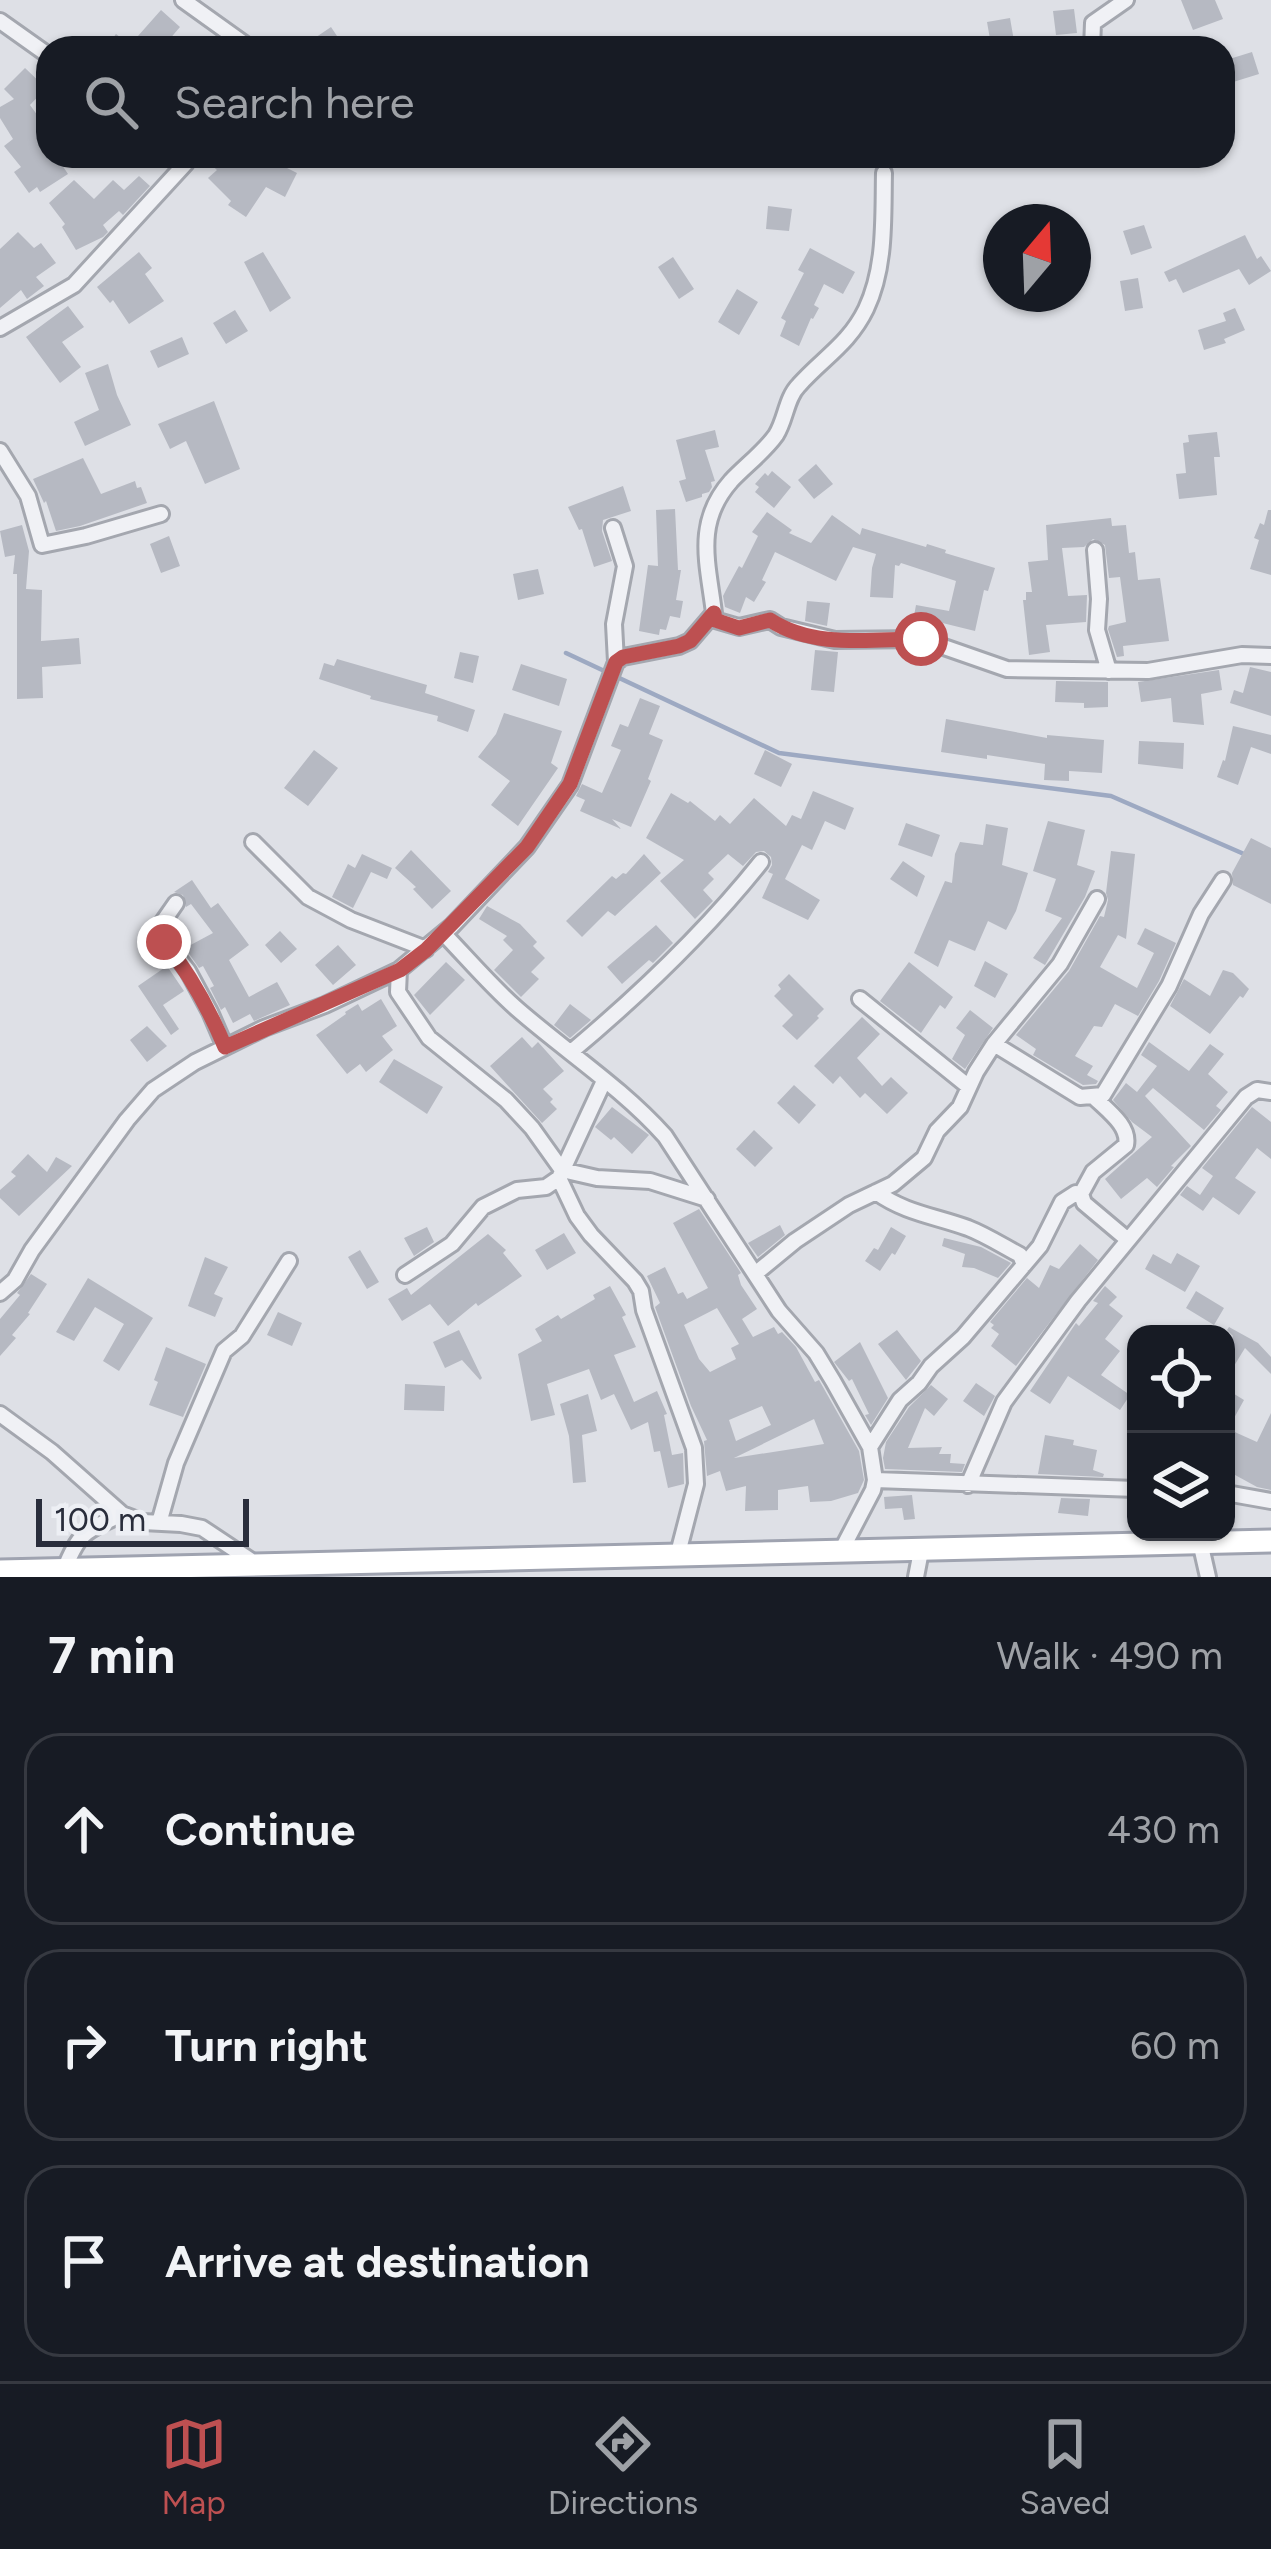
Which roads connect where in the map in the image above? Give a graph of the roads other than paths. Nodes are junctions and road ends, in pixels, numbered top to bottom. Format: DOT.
graph roads {
  1 [pos="183,0"];
  2 [pos="1126,0"];
  3 [pos="0,21"];
  4 [pos="233,36"];
  5 [pos="1092,36"];
  6 [pos="36,46"];
  7 [pos="180,168"];
  8 [pos="884,172"];
  9 [pos="0,328"];
  10 [pos="0,451"];
  11 [pos="160,514"];
  12 [pos="613,528"];
  13 [pos="1095,550"];
  14 [pos="714,613"];
  15 [pos="1271,656"];
  16 [pos="616,662"];
  17 [pos="1109,671"];
  18 [pos="253,842"];
  19 [pos="761,862"];
  20 [pos="1222,880"];
  21 [pos="1097,899"];
  22 [pos="176,903"];
  23 [pos="439,938"];
  24 [pos="400,970"];
  25 [pos="377,979"];
  26 [pos="398,992"];
  27 [pos="860,999"];
  28 [pos="994,1044"];
  29 [pos="225,1047"];
  30 [pos="571,1052"];
  31 [pos="604,1081"];
  32 [pos="969,1087"];
  33 [pos="1271,1092"];
  34 [pos="1094,1097"];
  35 [pos="560,1174"];
  36 [pos="876,1192"];
  37 [pos="1081,1194"];
  38 [pos="707,1199"];
  39 [pos="1127,1240"];
  40 [pos="289,1261"];
  41 [pos="1024,1265"];
  42 [pos="755,1274"];
  43 [pos="405,1275"];
  44 [pos="0,1293"];
  45 [pos="0,1414"];
  46 [pos="870,1447"];
  47 [pos="875,1480"];
  48 [pos="968,1485"];
  49 [pos="1127,1490"];
  50 [pos="1235,1495"];
  51 [pos="1271,1501"];
  52 [pos="122,1514"];
  53 [pos="159,1522"];
  54 [pos="1271,1541"];
  55 [pos="1200,1542"];
  56 [pos="921,1551"];
  57 [pos="840,1553"];
  58 [pos="677,1557"];
  59 [pos="258,1566"];
  60 [pos="64,1570"];
  61 [pos="0,1571"];
  62 [pos="140,1573"];
  63 [pos="916,1577"];
  64 [pos="1208,1577"];
  1 -- 4 [label="street"];
  2 -- 5 [label="street"];
  3 -- 6 [label="street"];
  7 -- 9 [label="street"];
  8 -- 14 [label="street"];
  10 -- 11 [label="street"];
  12 -- 16 [label="street"];
  13 -- 17 [label="street"];
  14 -- 16 [label="street"];
  14 -- 17 [label="street"];
  15 -- 17 [label="street"];
  16 -- 23 [label="street"];
  18 -- 23 [label="street"];
  19 -- 30 [label="street"];
  20 -- 34 [label="street"];
  21 -- 28 [label="street"];
  22 -- 29 [label="street"];
  23 -- 24 [label="street"];
  23 -- 30 [label="street"];
  24 -- 25 [label="street"];
  24 -- 26 [label="street"];
  25 -- 26 [label="street"];
  25 -- 29 [label="street"];
  26 -- 35 [label="street"];
  27 -- 32 [label="street"];
  28 -- 32 [label="street"];
  28 -- 34 [label="street"];
  29 -- 44 [label="street"];
  30 -- 31 [label="street"];
  31 -- 35 [label="street"];
  31 -- 38 [label="street"];
  32 -- 36 [label="street"];
  33 -- 39 [label="street"];
  34 -- 37 [label="street"];
  35 -- 38 [label="street"];
  35 -- 43 [label="street"];
  35 -- 58 [label="street"];
  36 -- 41 [label="street"];
  36 -- 42 [label="street"];
  37 -- 39 [label="street"];
  37 -- 41 [label="street"];
  38 -- 42 [label="street"];
  39 -- 48 [label="street"];
  40 -- 53 [label="street"];
  41 -- 46 [label="street"];
  42 -- 46 [label="street"];
  45 -- 52 [label="street"];
  46 -- 47 [label="street"];
  47 -- 48 [label="street"];
  47 -- 57 [label="street"];
  48 -- 49 [label="street"];
  50 -- 51 [label="street"];
  52 -- 53 [label="street"];
  52 -- 60 [label="street"];
  53 -- 59 [label="street"];
  54 -- 55 [label="main road"];
  55 -- 56 [label="main road"];
  55 -- 64 [label="street"];
  56 -- 57 [label="main road"];
  56 -- 63 [label="street"];
  57 -- 58 [label="main road"];
  58 -- 59 [label="main road"];
  59 -- 62 [label="main road"];
  60 -- 61 [label="main road"];
  60 -- 62 [label="main road"];
}
